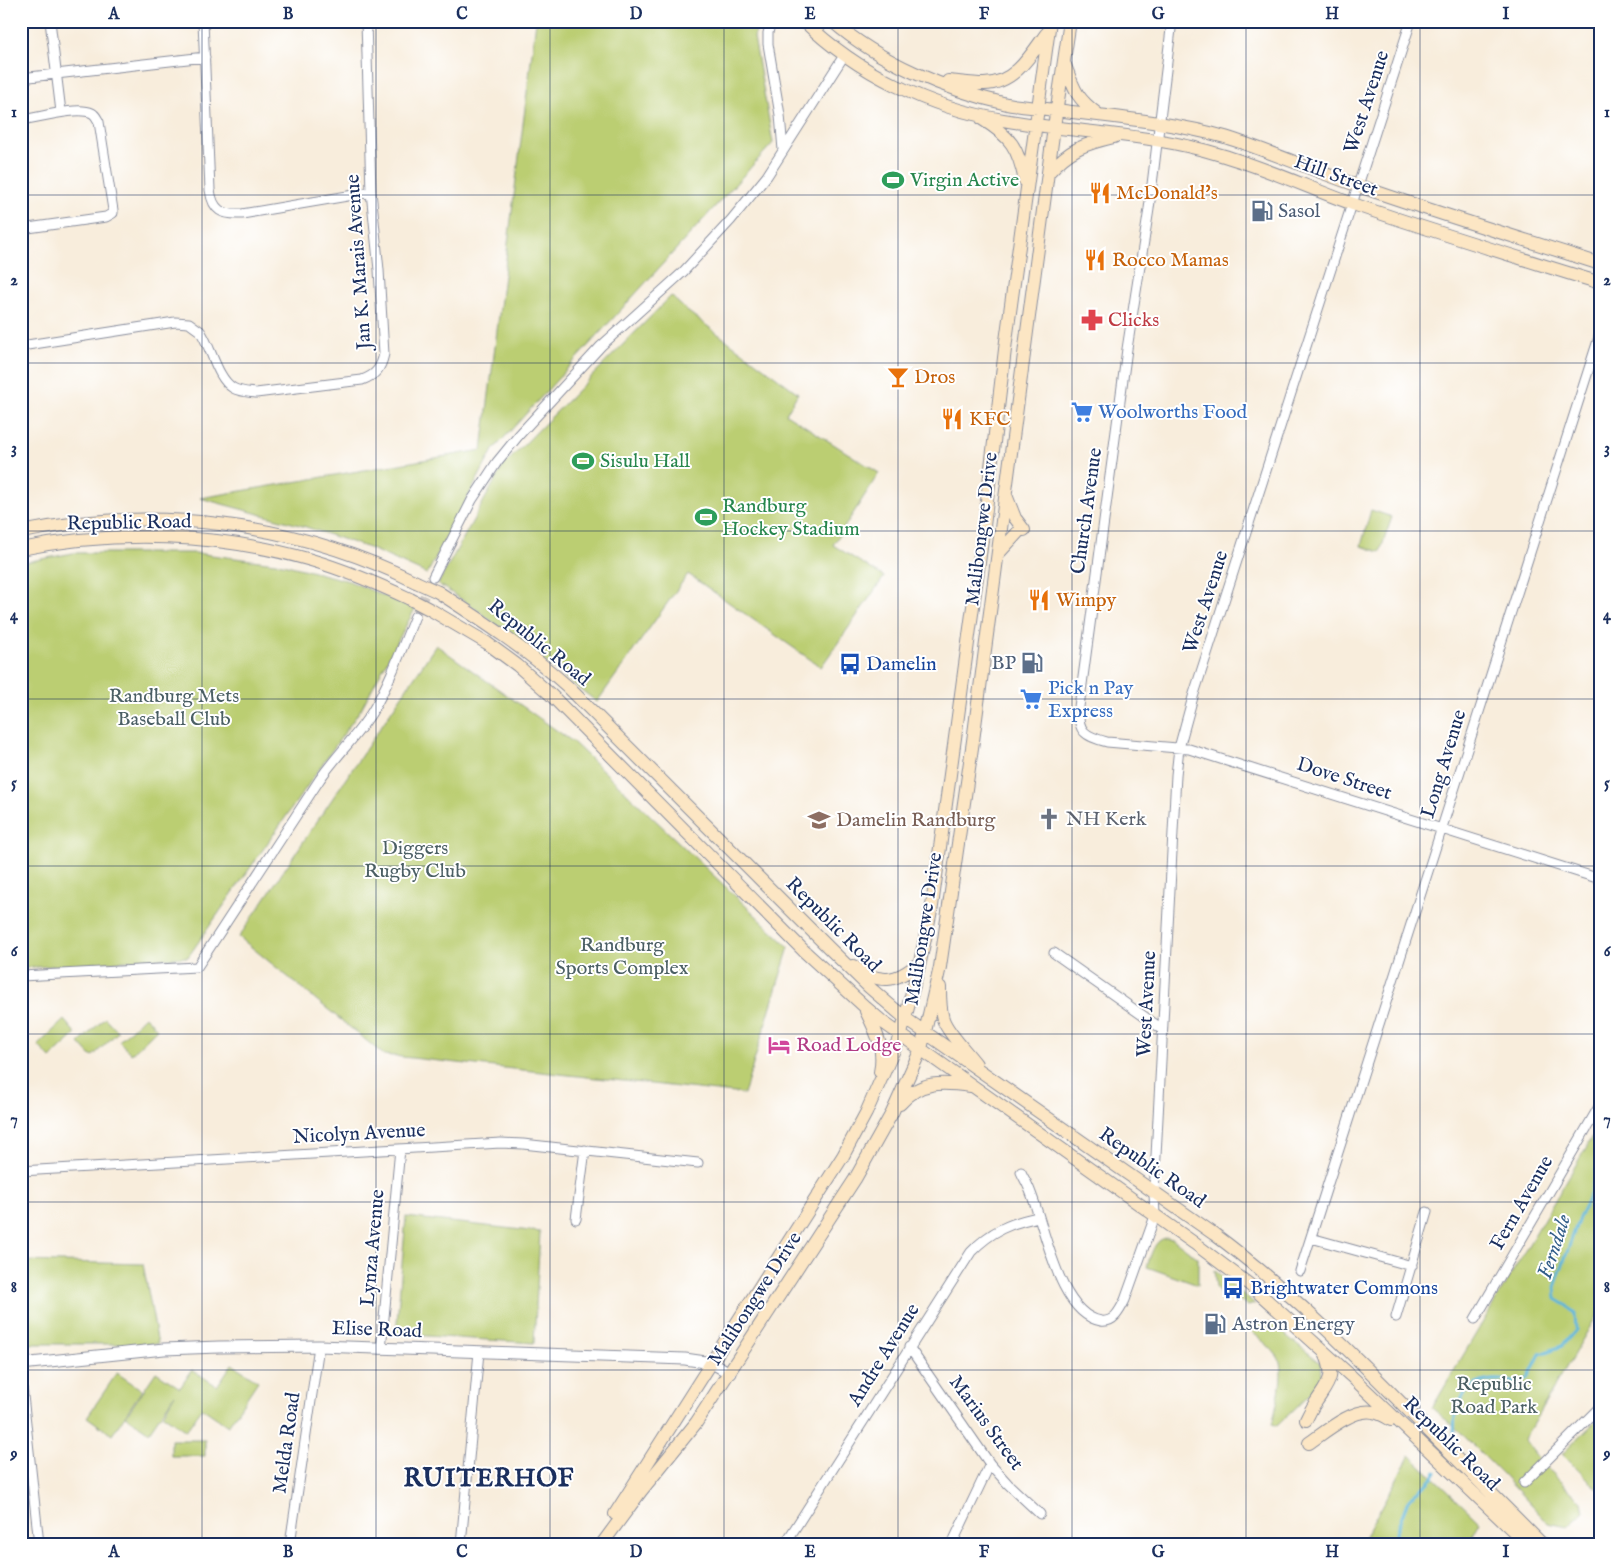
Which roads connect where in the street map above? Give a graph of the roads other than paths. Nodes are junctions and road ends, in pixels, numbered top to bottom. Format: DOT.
graph roads {
  1 [pos="50,21"];
  2 [pos="203,21"];
  3 [pos="366,21"];
  4 [pos="771,21"];
  5 [pos="804,21"];
  6 [pos="832,21"];
  7 [pos="1070,21"];
  8 [pos="1172,21"];
  9 [pos="1411,21"];
  10 [pos="1049,26"];
  11 [pos="845,54"];
  12 [pos="205,57"];
  13 [pos="1064,63"];
  14 [pos="56,74"];
  15 [pos="21,78"];
  16 [pos="930,79"];
  17 [pos="1038,108"];
  18 [pos="1057,110"];
  19 [pos="61,112"];
  20 [pos="976,115"];
  21 [pos="1102,116"];
  22 [pos="21,120"];
  23 [pos="1036,124"];
  24 [pos="1159,124"];
  25 [pos="1054,127"];
  26 [pos="1121,135"];
  27 [pos="1156,140"];
  28 [pos="784,150"];
  29 [pos="1049,172"];
  30 [pos="1358,186"];
  31 [pos="371,192"];
  32 [pos="1027,193"];
  33 [pos="1352,204"];
  34 [pos="21,229"];
  35 [pos="1600,264"];
  36 [pos="1600,283"];
  37 [pos="1600,334"];
  38 [pos="21,346"];
  39 [pos="1005,493"];
  40 [pos="21,532"];
  41 [pos="21,549"];
  42 [pos="998,554"];
  43 [pos="432,577"];
  44 [pos="415,616"];
  45 [pos="1078,724"];
  46 [pos="1179,748"];
  47 [pos="1442,829"];
  48 [pos="1600,879"];
  49 [pos="829,948"];
  50 [pos="1054,953"];
  51 [pos="920,962"];
  52 [pos="940,967"];
  53 [pos="21,976"];
  54 [pos="864,1006"];
  55 [pos="906,1019"];
  56 [pos="1162,1029"];
  57 [pos="925,1032"];
  58 [pos="901,1034"];
  59 [pos="921,1049"];
  60 [pos="982,1072"];
  61 [pos="974,1086"];
  62 [pos="877,1090"];
  63 [pos="1600,1105"];
  64 [pos="892,1113"];
  65 [pos="400,1149"];
  66 [pos="585,1150"];
  67 [pos="698,1163"];
  68 [pos="21,1171"];
  69 [pos="1021,1172"];
  70 [pos="1154,1194"];
  71 [pos="1427,1212"];
  72 [pos="1155,1216"];
  73 [pos="1038,1217"];
  74 [pos="576,1219"];
  75 [pos="1311,1238"];
  76 [pos="1412,1266"];
  77 [pos="1300,1271"];
  78 [pos="1396,1317"];
  79 [pos="1475,1319"];
  80 [pos="319,1346"];
  81 [pos="910,1347"];
  82 [pos="381,1350"];
  83 [pos="1324,1351"];
  84 [pos="480,1352"];
  85 [pos="712,1363"];
  86 [pos="21,1364"];
  87 [pos="730,1373"];
  88 [pos="21,1377"];
  89 [pos="1600,1408"];
  90 [pos="1306,1420"];
  91 [pos="1418,1438"];
  92 [pos="1309,1443"];
  93 [pos="990,1464"];
  94 [pos="1524,1483"];
  95 [pos="1040,1514"];
  96 [pos="39,1544"];
  97 [pos="290,1544"];
  98 [pos="461,1544"];
  99 [pos="596,1544"];
  100 [pos="602,1544"];
  101 [pos="785,1544"];
  102 [pos="952,1544"];
  103 [pos="1527,1544"];
  104 [pos="1542,1544"];
  1 -- 14 [label="street"];
  2 -- 12 [label="street"];
  3 -- 31 [label="street, Jan K. Marais Avenue"];
  4 -- 28 [label="street"];
  5 -- 11 [label="main road"];
  6 -- 16 [label="main road"];
  7 -- 13 [label="main road, Malibongwe Drive"];
  8 -- 24 [label="street, Church Avenue"];
  9 -- 30 [label="street, West Avenue"];
  10 -- 16 [label="main road"];
  10 -- 17 [label="main road, Malibongwe Drive"];
  11 -- 20 [label="main road"];
  11 -- 28 [label="street"];
  12 -- 14 [label="street"];
  12 -- 31 [label="street"];
  13 -- 18 [label="main road, Malibongwe Drive"];
  13 -- 21 [label="main road"];
  14 -- 15 [label="street"];
  14 -- 19 [label="street"];
  16 -- 17 [label="main road, Hill Street"];
  17 -- 18 [label="main road, Hill Street"];
  17 -- 23 [label="main road, Malibongwe Drive"];
  18 -- 21 [label="main road, Hill Street"];
  18 -- 25 [label="main road, Malibongwe Drive"];
  19 -- 22 [label="street"];
  19 -- 34 [label="street"];
  20 -- 23 [label="main road, Hill Street"];
  20 -- 32 [label="main road"];
  21 -- 24 [label="main road, Hill Street"];
  23 -- 25 [label="main road, Hill Street"];
  23 -- 32 [label="main road, Malibongwe Drive"];
  24 -- 27 [label="street, Church Avenue"];
  24 -- 30 [label="main road, Hill Street"];
  25 -- 26 [label="main road, Hill Street"];
  25 -- 29 [label="main road, Malibongwe Drive"];
  26 -- 27 [label="main road, Hill Street"];
  26 -- 29 [label="main road"];
  27 -- 33 [label="main road, Hill Street"];
  27 -- 45 [label="street, Church Avenue"];
  28 -- 43 [label="street"];
  29 -- 39 [label="main road, Malibongwe Drive"];
  30 -- 33 [label="street, West Avenue"];
  30 -- 35 [label="main road, Hill Street"];
  31 -- 38 [label="street, Jan K. Marais Avenue"];
  32 -- 51 [label="main road, Malibongwe Drive"];
  33 -- 36 [label="main road, Hill Street"];
  33 -- 46 [label="street, West Avenue"];
  37 -- 47 [label="street, Long Avenue"];
  39 -- 42 [label="main road, Malibongwe Drive"];
  39 -- 42 [label="main road"];
  40 -- 49 [label="main road, Republic Road, bridge"];
  41 -- 54 [label="main road, Republic Road, bridge"];
  42 -- 52 [label="main road, Malibongwe Drive"];
  44 -- 53 [label="street"];
  45 -- 46 [label="street, Dove Street"];
  46 -- 47 [label="street, Dove Street"];
  46 -- 56 [label="street, West Avenue"];
  47 -- 48 [label="street, Dove Street"];
  47 -- 75 [label="street, Long Avenue"];
  49 -- 51 [label="main road"];
  49 -- 55 [label="main road, Republic Road"];
  50 -- 56 [label="street"];
  51 -- 55 [label="main road, Malibongwe Drive"];
  52 -- 57 [label="main road, Malibongwe Drive"];
  52 -- 60 [label="main road"];
  54 -- 58 [label="main road, Republic Road"];
  54 -- 62 [label="main road"];
  55 -- 57 [label="main road, Republic Road"];
  55 -- 58 [label="main road, Malibongwe Drive"];
  56 -- 70 [label="street, West Avenue"];
  57 -- 59 [label="main road, Malibongwe Drive"];
  57 -- 60 [label="main road, Republic Road"];
  58 -- 59 [label="main road, Republic Road"];
  58 -- 62 [label="main road, Malibongwe Drive"];
  59 -- 61 [label="main road, Republic Road"];
  59 -- 64 [label="main road, Malibongwe Drive"];
  60 -- 70 [label="main road, Republic Road"];
  61 -- 64 [label="main road"];
  61 -- 72 [label="main road, Republic Road"];
  62 -- 85 [label="main road, Malibongwe Drive"];
  63 -- 79 [label="street, Fern Avenue"];
  64 -- 87 [label="main road, Malibongwe Drive"];
  65 -- 66 [label="street, Nicolyn Avenue"];
  65 -- 68 [label="street, Nicolyn Avenue"];
  65 -- 82 [label="street, Lynza Avenue"];
  66 -- 67 [label="street, Nicolyn Avenue"];
  66 -- 74 [label="street"];
  69 -- 73 [label="street"];
  70 -- 72 [label="street, West Avenue"];
  70 -- 104 [label="main road, Republic Road"];
  71 -- 76 [label="street"];
  72 -- 73 [label="street"];
  72 -- 83 [label="main road, Republic Road"];
  73 -- 81 [label="street, Andre Avenue"];
  75 -- 76 [label="street"];
  75 -- 77 [label="street, Long Avenue"];
  76 -- 78 [label="street"];
  80 -- 82 [label="street, Elise Road"];
  80 -- 86 [label="street, Elise Road"];
  80 -- 97 [label="street, Melda Road"];
  81 -- 93 [label="street, Marius Street"];
  81 -- 101 [label="street, Andre Avenue"];
  82 -- 84 [label="street, Elise Road"];
  83 -- 90 [label="main road"];
  83 -- 91 [label="main road, Republic Road"];
  84 -- 85 [label="street, Elise Road"];
  84 -- 98 [label="street"];
  85 -- 87 [label="street, Elise Road"];
  85 -- 99 [label="main road, Malibongwe Drive"];
  87 -- 100 [label="main road, Malibongwe Drive"];
  88 -- 96 [label="street"];
  89 -- 94 [label="street"];
  91 -- 92 [label="main road"];
  91 -- 103 [label="main road, Republic Road"];
  93 -- 95 [label="street, Marius Street"];
  93 -- 102 [label="street"];
}
